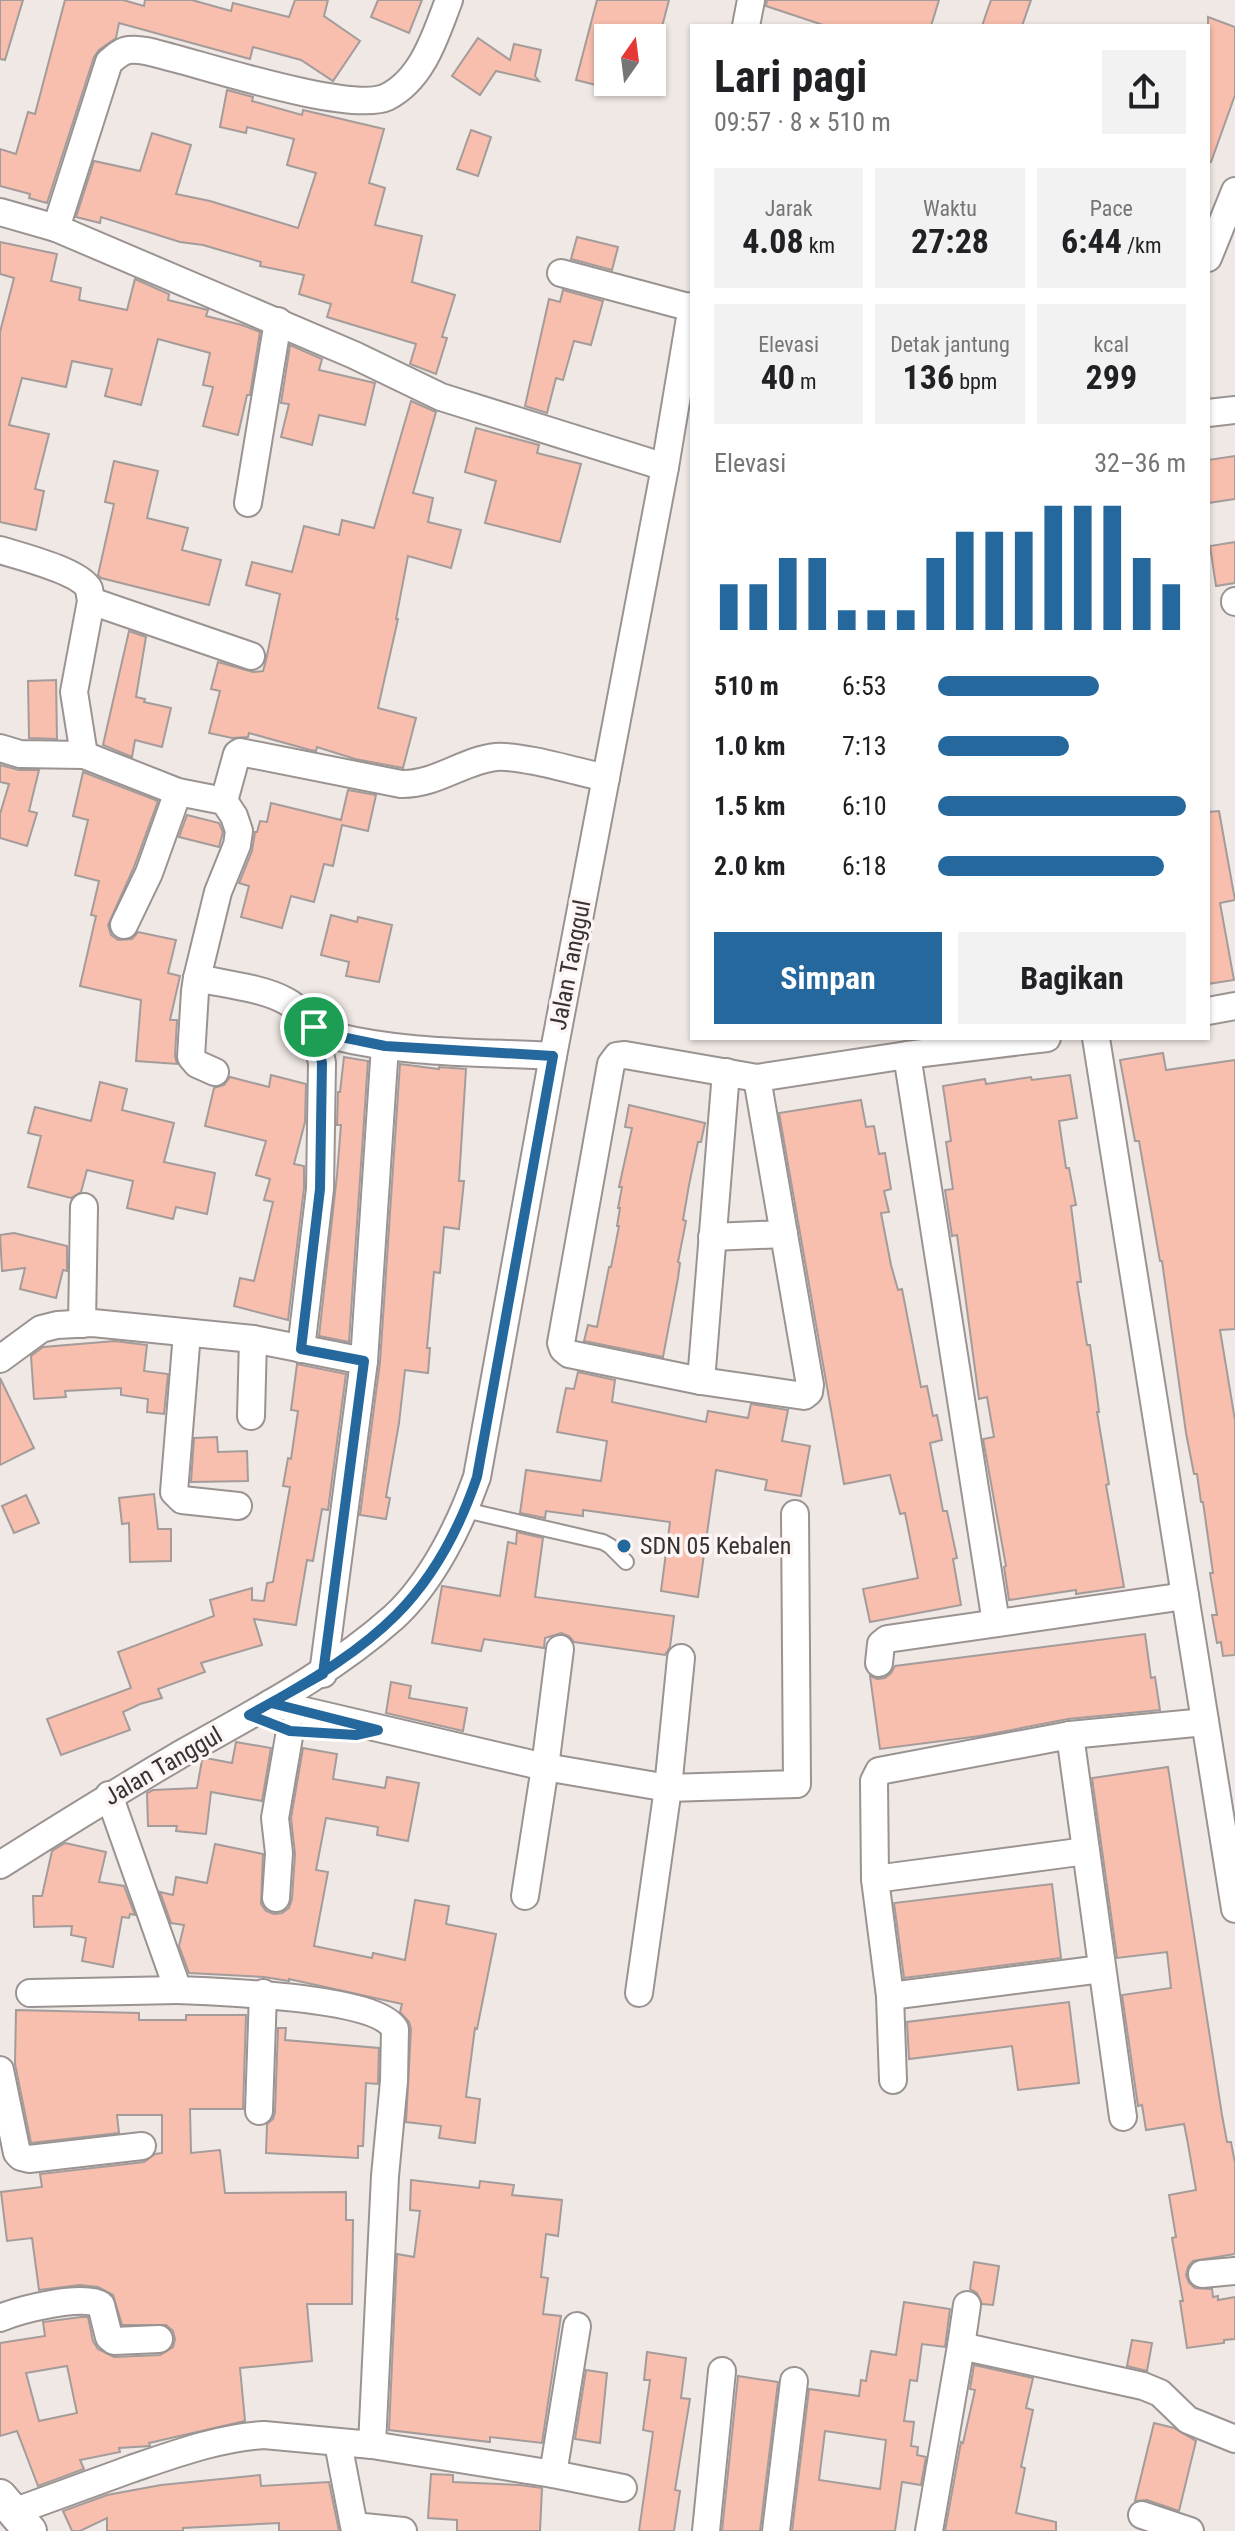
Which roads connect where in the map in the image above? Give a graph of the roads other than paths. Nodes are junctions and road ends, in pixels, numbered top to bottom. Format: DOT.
graph roads {
  1 [pos="449,0"];
  2 [pos="751,0"];
  3 [pos="746,24"];
  4 [pos="1235,191"];
  5 [pos="0,212"];
  6 [pos="56,228"];
  7 [pos="1210,253"];
  8 [pos="561,273"];
  9 [pos="690,306"];
  10 [pos="690,319"];
  11 [pos="278,321"];
  12 [pos="1235,410"];
  13 [pos="1210,413"];
  14 [pos="665,467"];
  15 [pos="248,503"];
  16 [pos="0,550"];
  17 [pos="91,601"];
  18 [pos="251,656"];
  19 [pos="0,748"];
  20 [pos="84,755"];
  21 [pos="606,778"];
  22 [pos="178,792"];
  23 [pos="224,801"];
  24 [pos="124,925"];
  25 [pos="197,978"];
  26 [pos="1235,1006"];
  27 [pos="1210,1011"];
  28 [pos="314,1027"];
  29 [pos="1031,1040"];
  30 [pos="1096,1040"];
  31 [pos="385,1046"];
  32 [pos="907,1055"];
  33 [pos="553,1056"];
  34 [pos="215,1072"];
  35 [pos="726,1072"];
  36 [pos="757,1078"];
  37 [pos="84,1207"];
  38 [pos="784,1234"];
  39 [pos="712,1237"];
  40 [pos="82,1324"];
  41 [pos="187,1333"];
  42 [pos="253,1339"];
  43 [pos="301,1349"];
  44 [pos="0,1359"];
  45 [pos="364,1361"];
  46 [pos="701,1381"];
  47 [pos="251,1416"];
  48 [pos="238,1506"];
  49 [pos="465,1510"];
  50 [pos="795,1514"];
  51 [pos="626,1562"];
  52 [pos="1185,1596"];
  53 [pos="996,1623"];
  54 [pos="560,1649"];
  55 [pos="681,1658"];
  56 [pos="879,1663"];
  57 [pos="323,1674"];
  58 [pos="260,1709"];
  59 [pos="1205,1722"];
  60 [pos="378,1730"];
  61 [pos="290,1731"];
  62 [pos="1070,1735"];
  63 [pos="545,1767"];
  64 [pos="668,1788"];
  65 [pos="109,1795"];
  66 [pos="1086,1851"];
  67 [pos="0,1865"];
  68 [pos="875,1879"];
  69 [pos="525,1896"];
  70 [pos="276,1898"];
  71 [pos="1235,1909"];
  72 [pos="1102,1969"];
  73 [pos="178,1990"];
  74 [pos="30,1993"];
  75 [pos="263,1993"];
  76 [pos="639,1993"];
  77 [pos="890,1996"];
  78 [pos="0,2070"];
  79 [pos="893,2080"];
  80 [pos="259,2111"];
  81 [pos="1123,2117"];
  82 [pos="142,2146"];
  83 [pos="1235,2271"];
  84 [pos="1202,2274"];
  85 [pos="967,2305"];
  86 [pos="0,2318"];
  87 [pos="577,2326"];
  88 [pos="159,2339"];
  89 [pos="961,2346"];
  90 [pos="722,2371"];
  91 [pos="794,2381"];
  92 [pos="1235,2439"];
  93 [pos="338,2443"];
  94 [pos="372,2445"];
  95 [pos="553,2474"];
  96 [pos="623,2488"];
  97 [pos="14,2513"];
  98 [pos="1142,2515"];
  99 [pos="403,2531"];
  100 [pos="706,2531"];
  101 [pos="776,2531"];
  102 [pos="929,2531"];
  103 [pos="1190,2531"];
  1 -- 6 [label="street"];
  2 -- 3 [label="street"];
  4 -- 7 [label="street"];
  5 -- 6 [label="street"];
  6 -- 11 [label="street"];
  8 -- 9 [label="street"];
  10 -- 14 [label="street, Jalan Tanggul"];
  11 -- 14 [label="street"];
  11 -- 15 [label="street"];
  12 -- 13 [label="street"];
  14 -- 21 [label="street, Jalan Tanggul"];
  16 -- 17 [label="street"];
  17 -- 18 [label="street"];
  17 -- 20 [label="street"];
  19 -- 20 [label="street"];
  20 -- 22 [label="street"];
  21 -- 23 [label="street"];
  21 -- 33 [label="street, Jalan Tanggul"];
  22 -- 23 [label="street"];
  22 -- 24 [label="street"];
  23 -- 25 [label="street"];
  25 -- 28 [label="street"];
  25 -- 34 [label="street"];
  26 -- 27 [label="street"];
  28 -- 31 [label="street"];
  28 -- 43 [label="street"];
  29 -- 32 [label="street"];
  30 -- 52 [label="street"];
  31 -- 33 [label="street"];
  31 -- 45 [label="street"];
  32 -- 36 [label="street"];
  32 -- 53 [label="street"];
  33 -- 49 [label="street, Jalan Tanggul"];
  35 -- 36 [label="street"];
  35 -- 39 [label="street"];
  35 -- 46 [label="street"];
  36 -- 38 [label="street"];
  37 -- 40 [label="street"];
  38 -- 39 [label="street"];
  38 -- 46 [label="street"];
  39 -- 46 [label="street"];
  40 -- 41 [label="street"];
  40 -- 44 [label="street"];
  41 -- 42 [label="street"];
  41 -- 48 [label="street"];
  42 -- 43 [label="street"];
  42 -- 47 [label="street"];
  43 -- 45 [label="street"];
  45 -- 57 [label="street"];
  49 -- 51 [label="lane"];
  49 -- 57 [label="street, Jalan Tanggul"];
  50 -- 64 [label="street"];
  52 -- 53 [label="street"];
  52 -- 59 [label="street"];
  53 -- 56 [label="street"];
  54 -- 63 [label="street"];
  55 -- 64 [label="street"];
  57 -- 58 [label="street, Jalan Tanggul"];
  58 -- 60 [label="street"];
  58 -- 61 [label="street"];
  58 -- 65 [label="street, Jalan Tanggul"];
  59 -- 62 [label="street"];
  59 -- 71 [label="street"];
  60 -- 61 [label="street"];
  60 -- 63 [label="street"];
  61 -- 70 [label="street"];
  62 -- 66 [label="street"];
  62 -- 68 [label="street"];
  63 -- 64 [label="street"];
  63 -- 69 [label="street"];
  64 -- 76 [label="street"];
  65 -- 67 [label="street, Jalan Tanggul"];
  65 -- 73 [label="street"];
  66 -- 68 [label="street"];
  66 -- 72 [label="street"];
  68 -- 77 [label="street"];
  72 -- 77 [label="street"];
  72 -- 81 [label="street"];
  73 -- 74 [label="street"];
  73 -- 75 [label="street"];
  75 -- 80 [label="street"];
  75 -- 94 [label="street"];
  77 -- 79 [label="street"];
  78 -- 82 [label="street"];
  83 -- 84 [label="street"];
  85 -- 89 [label="street"];
  86 -- 88 [label="street"];
  87 -- 95 [label="street"];
  89 -- 92 [label="street"];
  89 -- 102 [label="street"];
  90 -- 100 [label="street"];
  91 -- 101 [label="street"];
  93 -- 94 [label="street"];
  93 -- 97 [label="street"];
  93 -- 99 [label="street"];
  94 -- 95 [label="street"];
  95 -- 96 [label="street"];
  98 -- 103 [label="street"];
}
